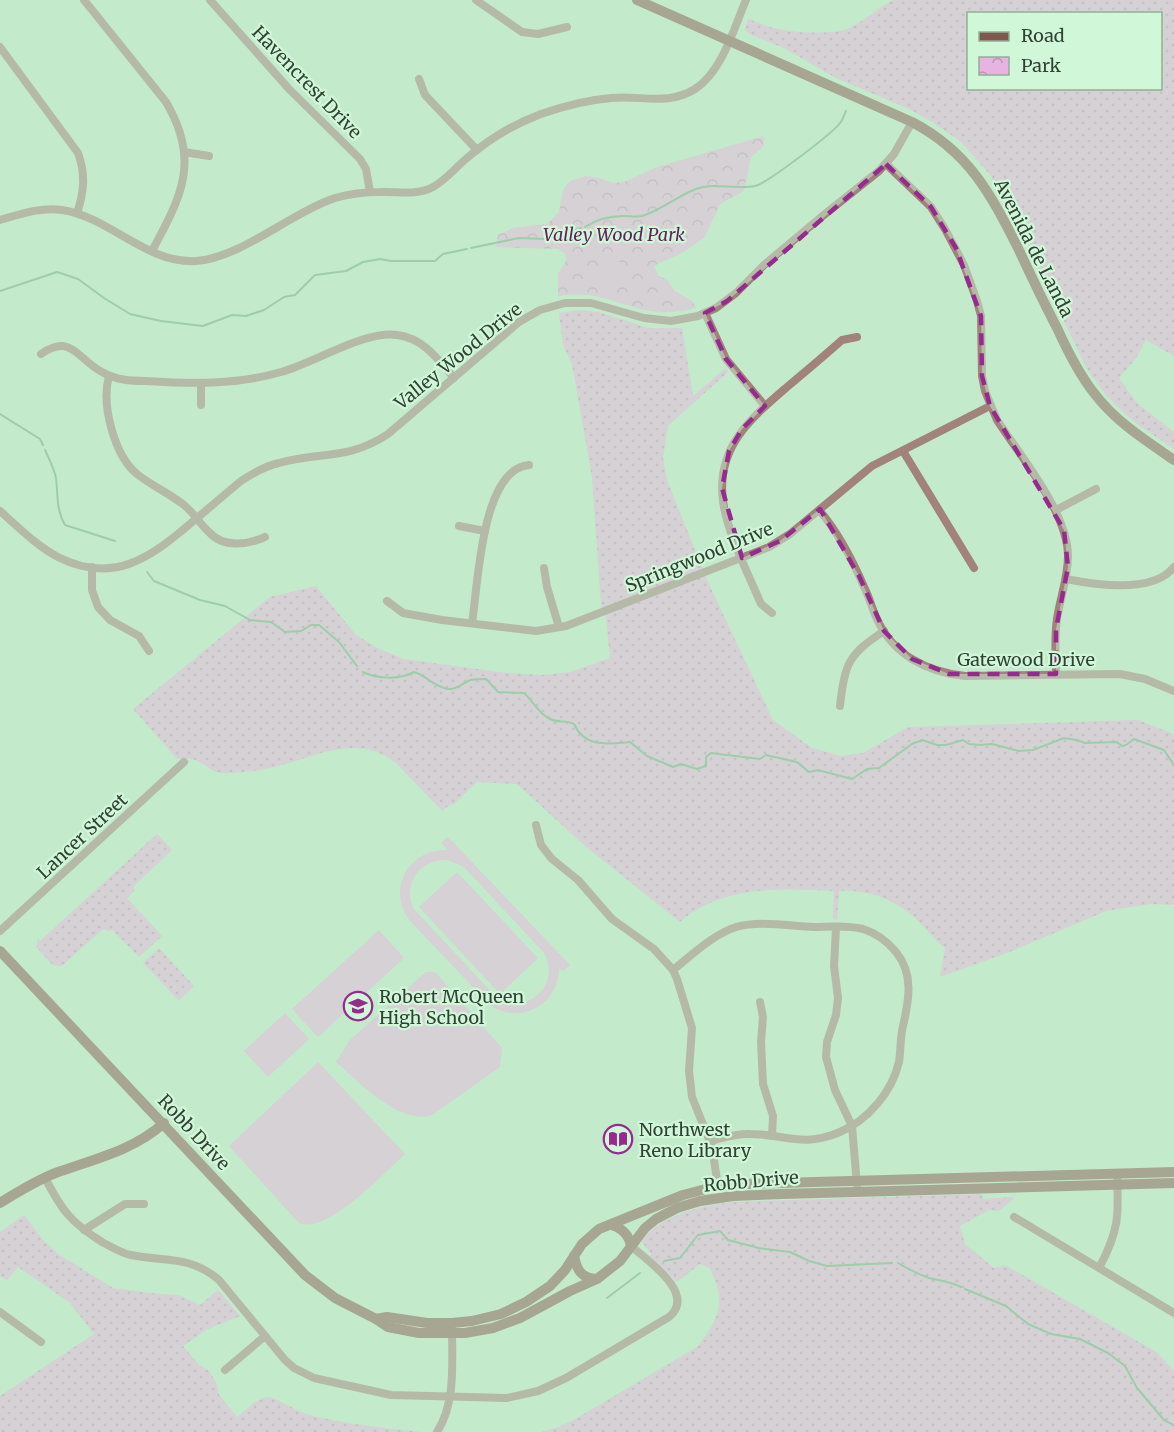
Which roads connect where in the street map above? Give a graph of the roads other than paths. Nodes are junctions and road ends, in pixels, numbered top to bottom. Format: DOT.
graph roads {
  1 [pos="84,0"];
  2 [pos="210,0"];
  3 [pos="476,0"];
  4 [pos="637,0"];
  5 [pos="746,0"];
  6 [pos="567,27"];
  7 [pos="729,40"];
  8 [pos="0,47"];
  9 [pos="419,79"];
  10 [pos="912,122"];
  11 [pos="477,150"];
  12 [pos="184,152"];
  13 [pos="209,156"];
  14 [pos="886,164"];
  15 [pos="370,192"];
  16 [pos="77,213"];
  17 [pos="0,220"];
  18 [pos="152,251"];
  19 [pos="705,313"];
  20 [pos="857,337"];
  21 [pos="40,354"];
  22 [pos="110,376"];
  23 [pos="453,378"];
  24 [pos="201,384"];
  25 [pos="201,405"];
  26 [pos="765,406"];
  27 [pos="990,406"];
  28 [pos="903,451"];
  29 [pos="1174,460"];
  30 [pos="529,465"];
  31 [pos="1096,489"];
  32 [pos="819,510"];
  33 [pos="1056,510"];
  34 [pos="0,511"];
  35 [pos="197,519"];
  36 [pos="459,526"];
  37 [pos="485,531"];
  38 [pos="265,537"];
  39 [pos="742,558"];
  40 [pos="92,567"];
  41 [pos="1174,567"];
  42 [pos="544,568"];
  43 [pos="974,568"];
  44 [pos="1066,579"];
  45 [pos="387,601"];
  46 [pos="772,613"];
  47 [pos="472,624"];
  48 [pos="559,627"];
  49 [pos="884,631"];
  50 [pos="149,651"];
  51 [pos="1056,675"];
  52 [pos="1174,691"];
  53 [pos="840,706"];
  54 [pos="184,762"];
  55 [pos="536,825"];
  56 [pos="836,927"];
  57 [pos="0,931"];
  58 [pos="0,951"];
  59 [pos="673,970"];
  60 [pos="760,1002"];
  61 [pos="164,1123"];
  62 [pos="852,1126"];
  63 [pos="772,1136"];
  64 [pos="710,1141"];
  65 [pos="1174,1172"];
  66 [pos="45,1178"];
  67 [pos="1118,1180"];
  68 [pos="1174,1183"];
  69 [pos="717,1186"];
  70 [pos="857,1187"];
  71 [pos="0,1203"];
  72 [pos="144,1204"];
  73 [pos="1014,1217"];
  74 [pos="611,1225"];
  75 [pos="84,1230"];
  76 [pos="631,1246"];
  77 [pos="574,1256"];
  78 [pos="1100,1268"];
  79 [pos="597,1279"];
  80 [pos="1173,1310"];
  81 [pos="0,1312"];
  82 [pos="452,1329"];
  83 [pos="265,1336"];
  84 [pos="41,1342"];
  85 [pos="225,1370"];
  86 [pos="450,1398"];
  87 [pos="437,1432"];
  1 -- 12 [label="street"];
  2 -- 15 [label="street, Havencrest Drive"];
  3 -- 6 [label="street"];
  4 -- 7 [label="street, Avenida de Landa"];
  5 -- 7 [label="street"];
  7 -- 10 [label="street, Avenida de Landa"];
  7 -- 11 [label="street"];
  8 -- 16 [label="street"];
  9 -- 11 [label="street"];
  10 -- 14 [label="street, Valley Wood Drive"];
  10 -- 29 [label="street, Avenida de Landa"];
  11 -- 15 [label="street"];
  12 -- 13 [label="street"];
  12 -- 18 [label="street"];
  14 -- 19 [label="street, Valley Wood Drive"];
  14 -- 27 [label="street"];
  15 -- 18 [label="street"];
  16 -- 17 [label="street"];
  16 -- 18 [label="street"];
  19 -- 23 [label="street, Valley Wood Drive"];
  19 -- 26 [label="street"];
  20 -- 26 [label="street"];
  21 -- 22 [label="street"];
  22 -- 24 [label="street"];
  22 -- 35 [label="street"];
  23 -- 24 [label="street"];
  23 -- 35 [label="street, Valley Wood Drive"];
  24 -- 25 [label="street"];
  26 -- 39 [label="street"];
  27 -- 28 [label="street, Springwood Drive"];
  27 -- 33 [label="street"];
  28 -- 32 [label="street, Springwood Drive"];
  28 -- 43 [label="street"];
  30 -- 37 [label="street"];
  31 -- 33 [label="street"];
  32 -- 39 [label="street, Springwood Drive"];
  32 -- 49 [label="street, Gatewood Drive"];
  33 -- 44 [label="street"];
  34 -- 40 [label="street, Valley Wood Drive"];
  35 -- 38 [label="street"];
  35 -- 40 [label="street, Valley Wood Drive"];
  36 -- 37 [label="street"];
  37 -- 47 [label="street"];
  39 -- 46 [label="street"];
  39 -- 48 [label="street, Springwood Drive"];
  40 -- 50 [label="street"];
  41 -- 44 [label="street"];
  42 -- 48 [label="street"];
  44 -- 51 [label="street"];
  45 -- 47 [label="street, Springwood Drive"];
  47 -- 48 [label="street, Springwood Drive"];
  49 -- 51 [label="street, Gatewood Drive"];
  49 -- 53 [label="street"];
  51 -- 52 [label="street, Gatewood Drive"];
  54 -- 57 [label="street, Lancer Street"];
  55 -- 59 [label="street"];
  56 -- 59 [label="street"];
  56 -- 62 [label="street"];
  56 -- 62 [label="street"];
  58 -- 61 [label="street, Robb Drive"];
  59 -- 64 [label="street"];
  60 -- 63 [label="street"];
  61 -- 66 [label="street"];
  61 -- 82 [label="street, Robb Drive"];
  62 -- 63 [label="street"];
  62 -- 70 [label="street"];
  63 -- 64 [label="street"];
  64 -- 69 [label="street"];
  65 -- 67 [label="street, Robb Drive"];
  66 -- 71 [label="street"];
  66 -- 75 [label="street"];
  67 -- 68 [label="street, Robb Drive"];
  67 -- 70 [label="street, Robb Drive"];
  67 -- 78 [label="street"];
  69 -- 70 [label="street, Robb Drive"];
  69 -- 74 [label="street, Robb Drive"];
  70 -- 76 [label="street, Robb Drive"];
  72 -- 75 [label="street"];
  73 -- 78 [label="street"];
  74 -- 76 [label="street"];
  74 -- 77 [label="street, Robb Drive"];
  75 -- 83 [label="street"];
  76 -- 79 [label="street, Robb Drive"];
  76 -- 86 [label="street"];
  77 -- 79 [label="street"];
  77 -- 82 [label="street, Robb Drive"];
  78 -- 80 [label="street"];
  79 -- 82 [label="street, Robb Drive"];
  81 -- 84 [label="street"];
  82 -- 86 [label="street"];
  83 -- 85 [label="street"];
  83 -- 86 [label="street"];
  86 -- 87 [label="street"];
}
